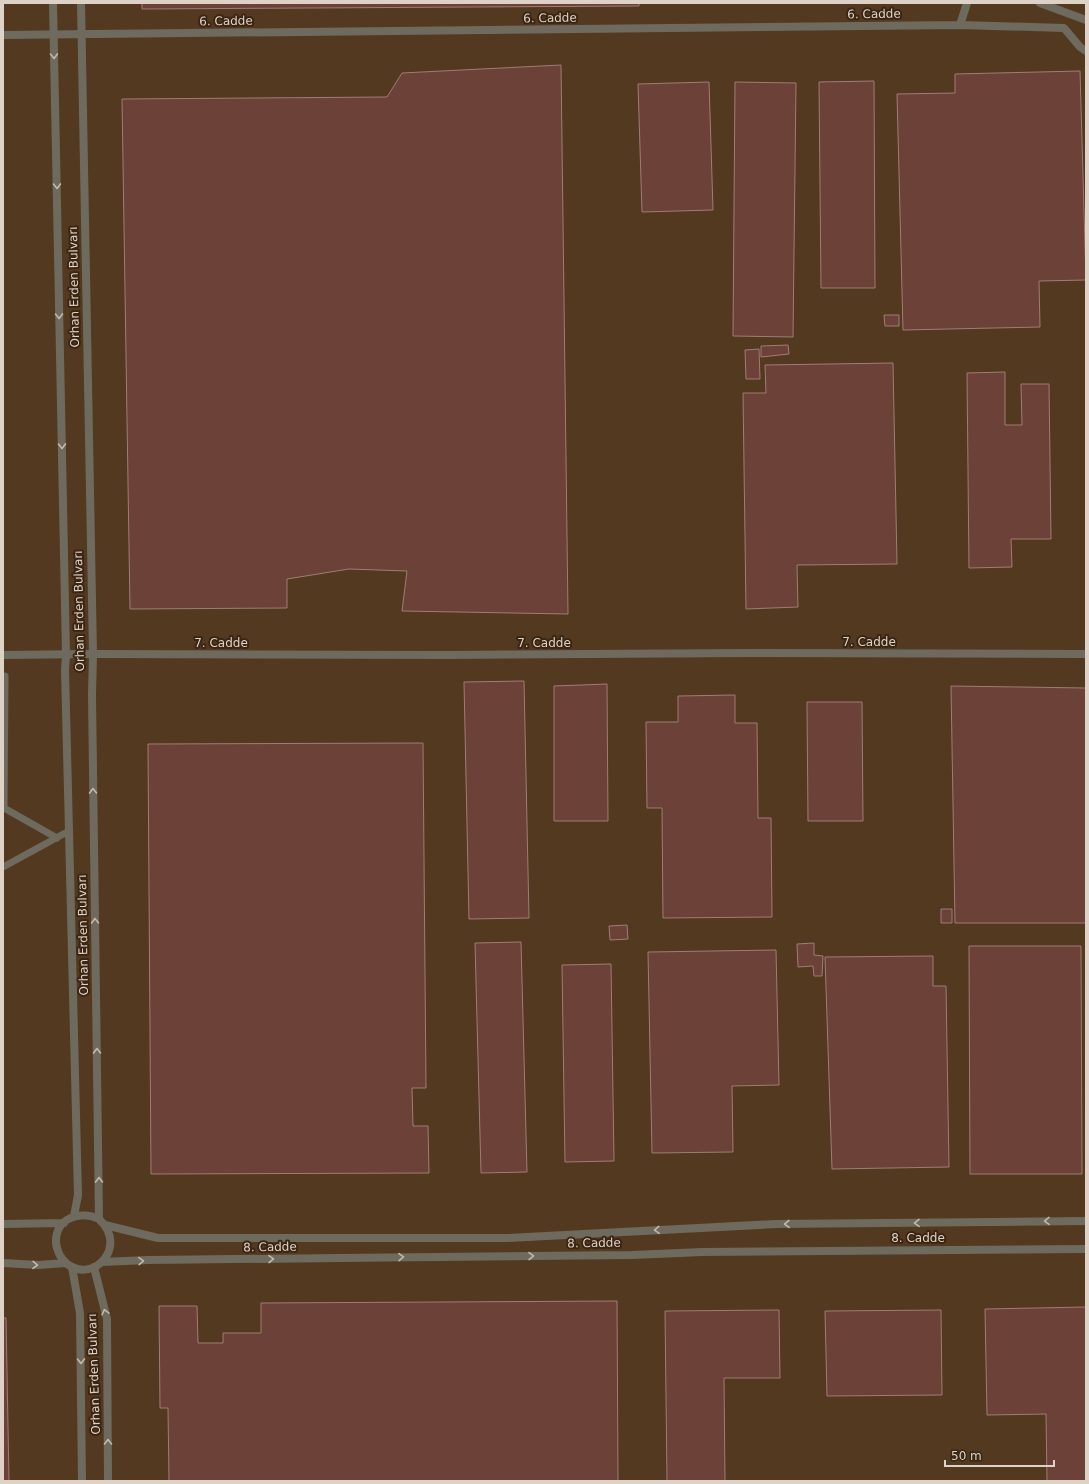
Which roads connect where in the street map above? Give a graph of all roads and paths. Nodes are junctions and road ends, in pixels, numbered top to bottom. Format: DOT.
graph roads {
  1 [pos="53,3"];
  2 [pos="81,3"];
  3 [pos="967,3"];
  4 [pos="1040,3"];
  5 [pos="1086,20"];
  6 [pos="960,25"];
  7 [pos="82,34"];
  8 [pos="3,35"];
  9 [pos="54,35"];
  10 [pos="1086,51"];
  11 [pos="93,654"];
  12 [pos="1086,654"];
  13 [pos="66,655"];
  14 [pos="3,656"];
  15 [pos="4,676"];
  16 [pos="4,808"];
  17 [pos="69,831"];
  18 [pos="57,838"];
  19 [pos="3,867"];
  20 [pos="74,1216"];
  21 [pos="1086,1221"];
  22 [pos="64,1222"];
  23 [pos="102,1222"];
  24 [pos="3,1224"];
  25 [pos="1086,1249"];
  26 [pos="102,1262"];
  27 [pos="3,1263"];
  28 [pos="69,1265"];
  29 [pos="94,1267"];
  30 [pos="82,1481"];
  31 [pos="108,1481"];
  1 -- 9 [label="street, Orhan Erden Bulvarı"];
  2 -- 7 [label="street, Orhan Erden Bulvarı"];
  3 -- 6 [label="street"];
  4 -- 5 [label="street"];
  6 -- 7 [label="street, 6. Cadde"];
  6 -- 10 [label="street, 6. Cadde"];
  7 -- 9 [label="street, 6. Cadde"];
  7 -- 11 [label="street, Orhan Erden Bulvarı"];
  8 -- 9 [label="street, 6. Cadde"];
  9 -- 13 [label="street, Orhan Erden Bulvarı, one-way"];
  11 -- 12 [label="street, 7. Cadde"];
  11 -- 13 [label="street, 7. Cadde"];
  23 -- 11 [label="street, Orhan Erden Bulvarı, one-way"];
  13 -- 14 [label="street, 7. Cadde"];
  13 -- 17 [label="street, Orhan Erden Bulvarı"];
  15 -- 16 [label="lane"];
  16 -- 18 [label="lane"];
  17 -- 18 [label="lane"];
  17 -- 20 [label="street, Orhan Erden Bulvarı"];
  18 -- 19 [label="lane"];
  20 -- 22 [label="street"];
  20 -- 23 [label="street"];
  21 -- 23 [label="street, 8. Cadde, one-way"];
  22 -- 24 [label="street"];
  22 -- 28 [label="street, Orhan Erden Bulvarı"];
  23 -- 26 [label="street, Orhan Erden Bulvarı"];
  26 -- 25 [label="street, 8. Cadde, one-way"];
  26 -- 29 [label="street"];
  27 -- 28 [label="street, one-way"];
  28 -- 29 [label="street"];
  28 -- 30 [label="street, Orhan Erden Bulvarı, one-way"];
  31 -- 29 [label="street, Orhan Erden Bulvarı, one-way"];
}
